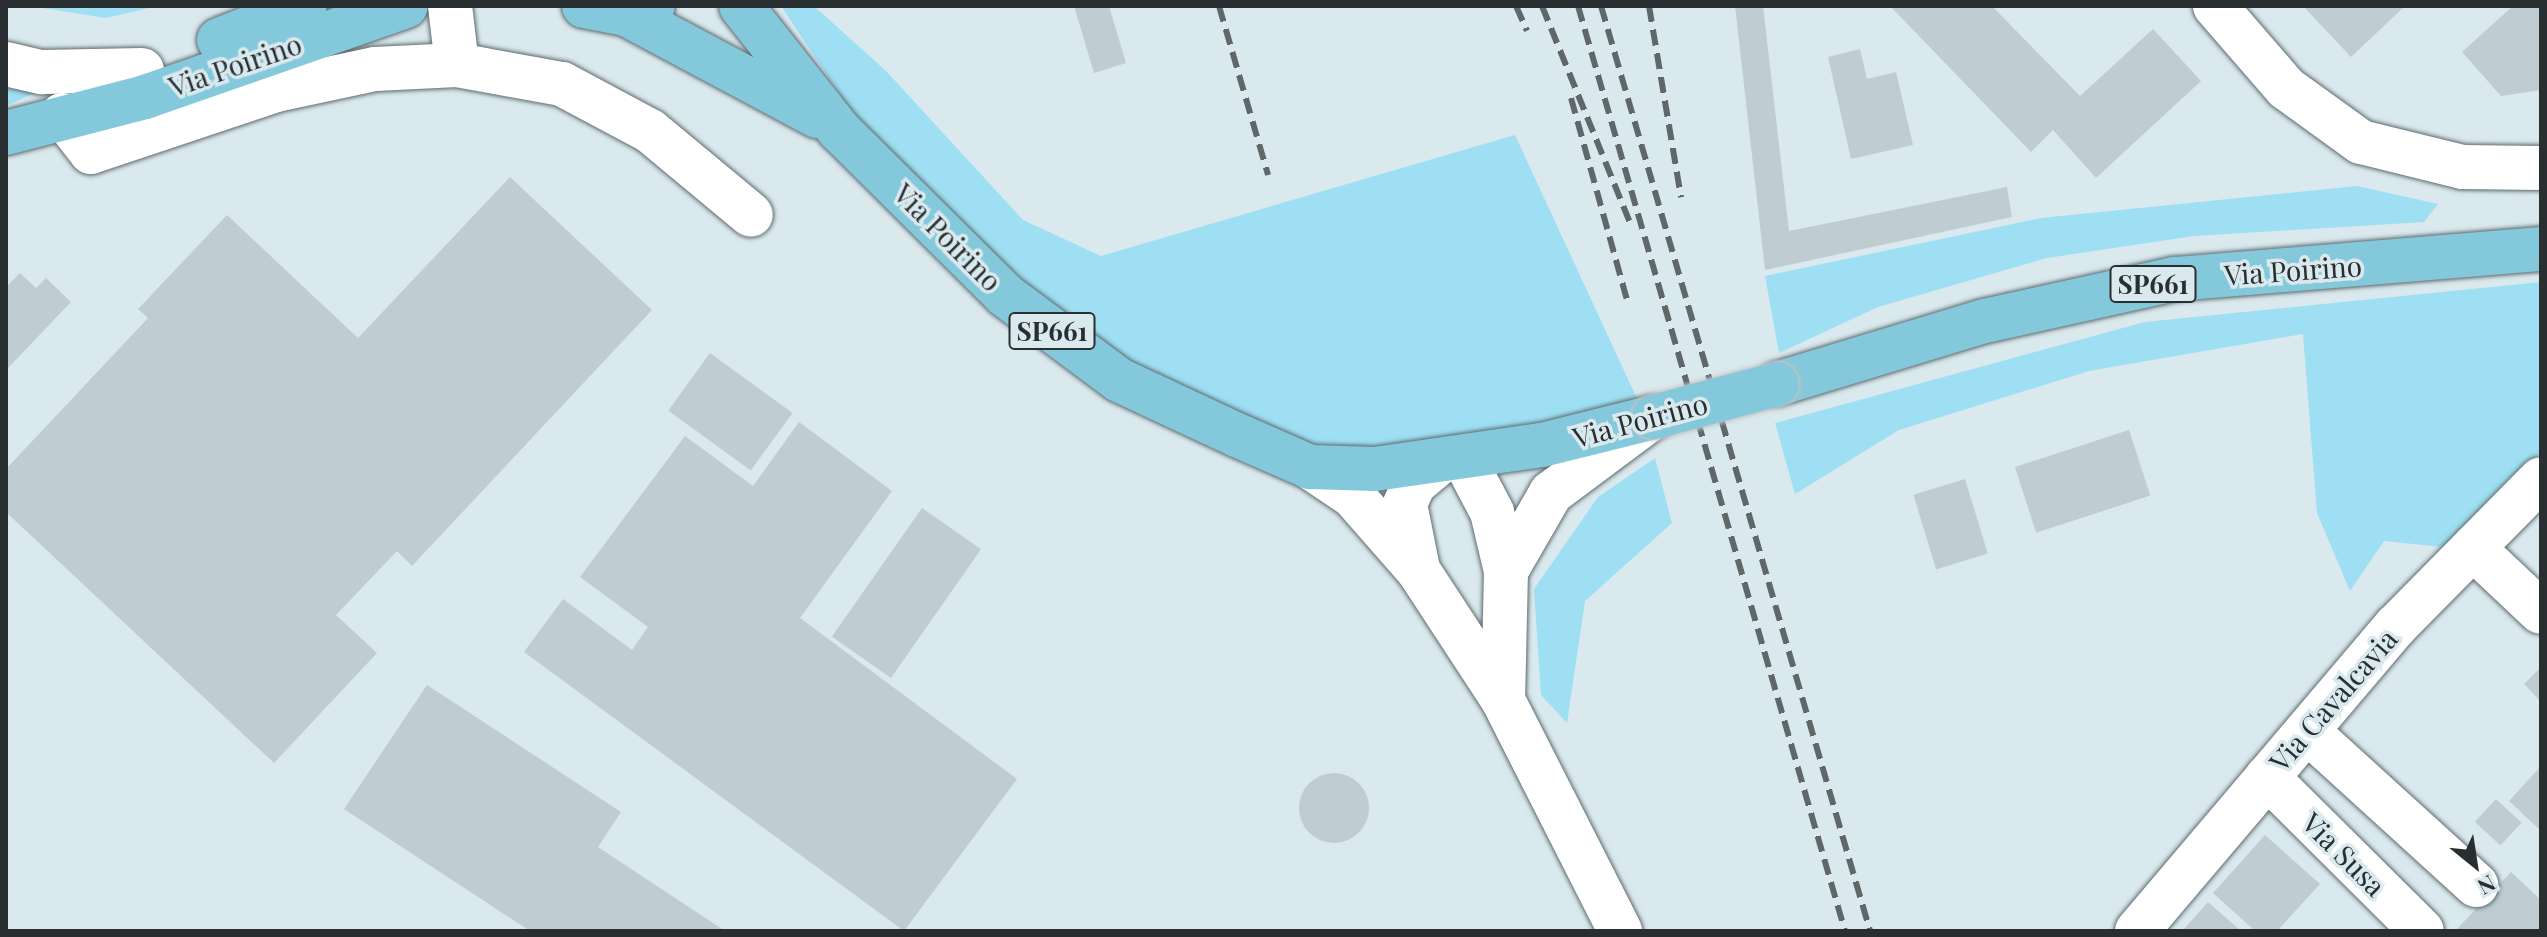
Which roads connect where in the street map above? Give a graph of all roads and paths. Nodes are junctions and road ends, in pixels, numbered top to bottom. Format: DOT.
graph roads {
  1 [pos="305,6"];
  2 [pos="406,6"];
  3 [pos="450,6"];
  4 [pos="584,6"];
  5 [pos="741,6"];
  6 [pos="2218,7"];
  7 [pos="640,10"];
  8 [pos="6,64"];
  9 [pos="457,65"];
  10 [pos="142,70"];
  11 [pos="62,115"];
  12 [pos="839,130"];
  13 [pos="6,133"];
  14 [pos="2541,168"];
  15 [pos="751,215"];
  16 [pos="2541,249"];
  17 [pos="1654,417"];
  18 [pos="1452,461"];
  19 [pos="1310,467"];
  20 [pos="2541,479"];
  21 [pos="2473,548"];
  22 [pos="1418,570"];
  23 [pos="1506,571"];
  24 [pos="2541,612"];
  25 [pos="1503,700"];
  26 [pos="2307,731"];
  27 [pos="2267,777"];
  28 [pos="2476,885"];
  29 [pos="1620,931"];
  30 [pos="2137,931"];
  31 [pos="2422,931"];
  1 -- 10 [label="main road, Via Poirino"];
  2 -- 11 [label="main road, Via Poirino"];
  3 -- 9 [label="street"];
  4 -- 7 [label="main road, Via Poirino / SP661"];
  5 -- 12 [label="main road, Via Poirino / SP661"];
  6 -- 14 [label="street"];
  7 -- 12 [label="main road, Via Poirino / SP661"];
  8 -- 10 [label="street"];
  9 -- 11 [label="street"];
  9 -- 15 [label="street"];
  10 -- 11 [label="main road, Via Poirino"];
  11 -- 13 [label="main road, Via Poirino"];
  12 -- 19 [label="main road, Via Poirino / SP661"];
  16 -- 17 [label="main road, Via Poirino / SP661, bridge"];
  17 -- 18 [label="main road, Via Poirino / SP661"];
  17 -- 23 [label="street"];
  18 -- 19 [label="main road, Via Poirino / SP661"];
  18 -- 22 [label="street"];
  18 -- 23 [label="street"];
  19 -- 22 [label="street"];
  20 -- 21 [label="street, Via Cavalcavia"];
  21 -- 24 [label="street"];
  21 -- 26 [label="street, Via Cavalcavia"];
  22 -- 25 [label="street"];
  23 -- 25 [label="street"];
  25 -- 29 [label="street"];
  26 -- 27 [label="street, Via Cavalcavia"];
  26 -- 28 [label="street"];
  27 -- 30 [label="street, Via Cavalcavia"];
  27 -- 31 [label="street, Via Susa"];
}
